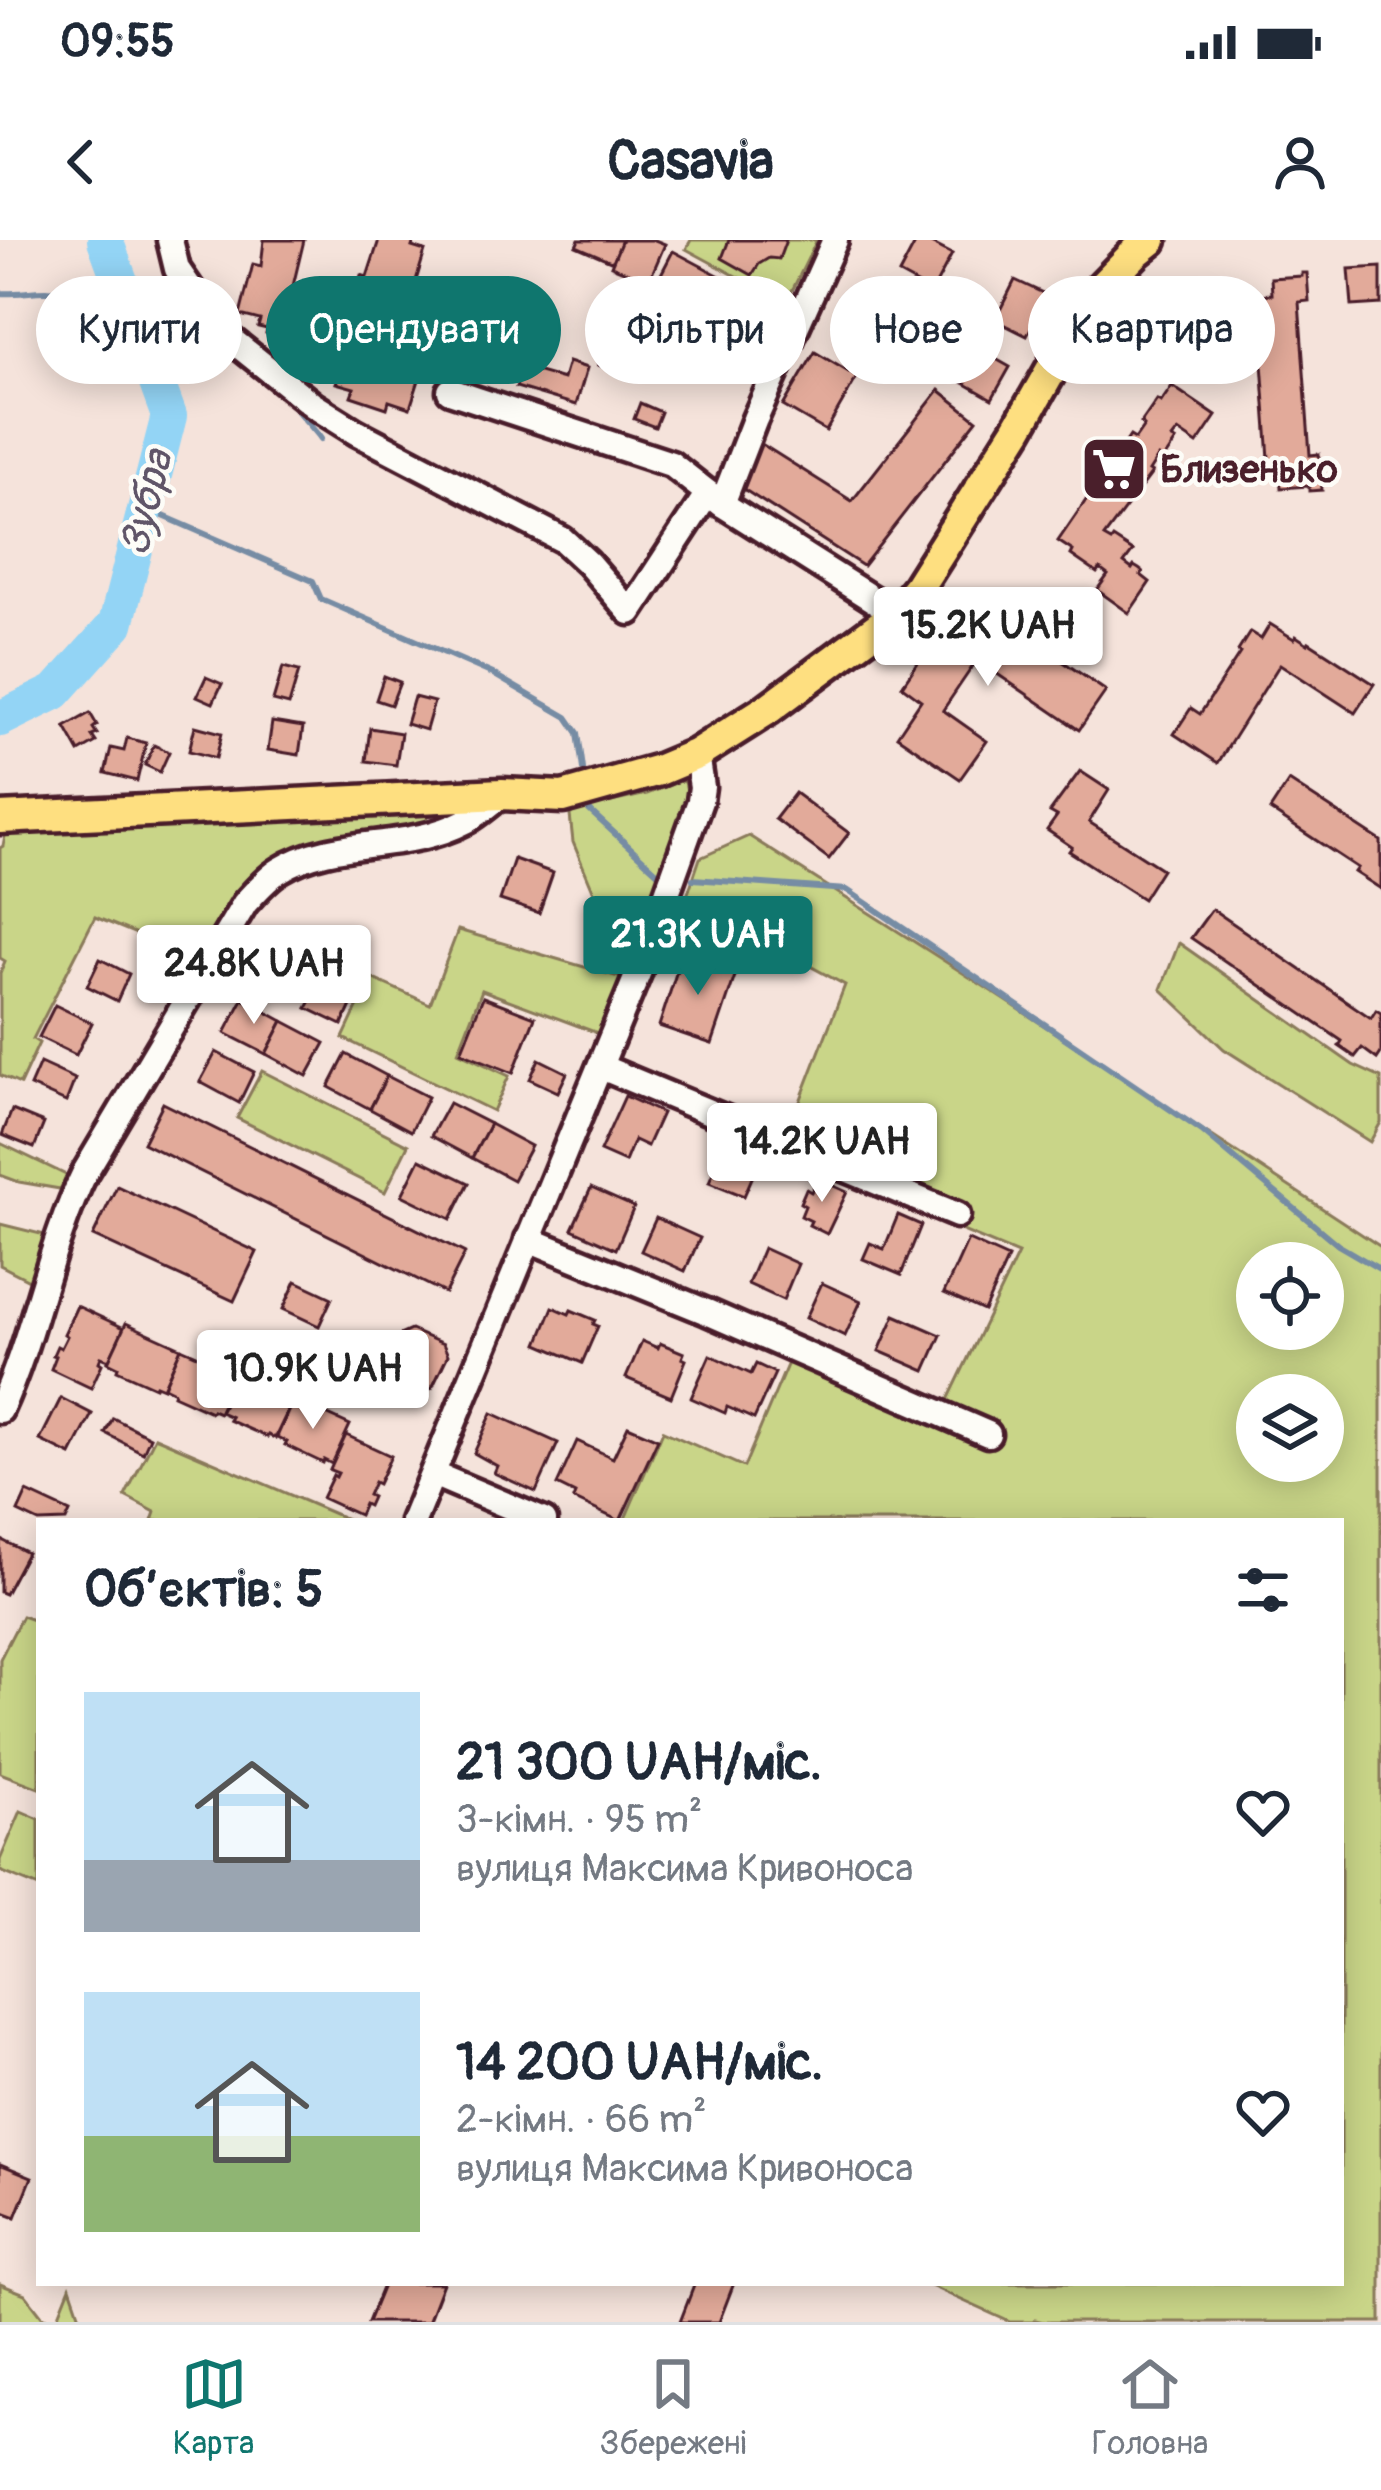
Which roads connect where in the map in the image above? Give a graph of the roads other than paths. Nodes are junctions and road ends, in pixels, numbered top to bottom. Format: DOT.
graph roads {
  1 [pos="170,240"];
  2 [pos="836,240"];
  3 [pos="1151,240"];
  4 [pos="450,391"];
  5 [pos="715,499"];
  6 [pos="896,614"];
  7 [pos="698,754"];
  8 [pos="502,794"];
  9 [pos="0,818"];
  10 [pos="601,1067"];
  11 [pos="957,1215"];
  12 [pos="528,1240"];
  13 [pos="0,1411"];
  14 [pos="988,1434"];
  15 [pos="433,1474"];
  16 [pos="414,1518"];
  17 [pos="537,1518"];
  1 -- 5 [label="street"];
  2 -- 5 [label="street"];
  3 -- 6 [label="main road"];
  4 -- 5 [label="street"];
  5 -- 6 [label="street"];
  6 -- 7 [label="main road"];
  7 -- 8 [label="main road"];
  7 -- 10 [label="street"];
  8 -- 9 [label="main road"];
  8 -- 13 [label="street"];
  10 -- 11 [label="street"];
  10 -- 12 [label="street"];
  12 -- 14 [label="street"];
  12 -- 15 [label="street"];
  15 -- 16 [label="street"];
  15 -- 17 [label="street"];
}
